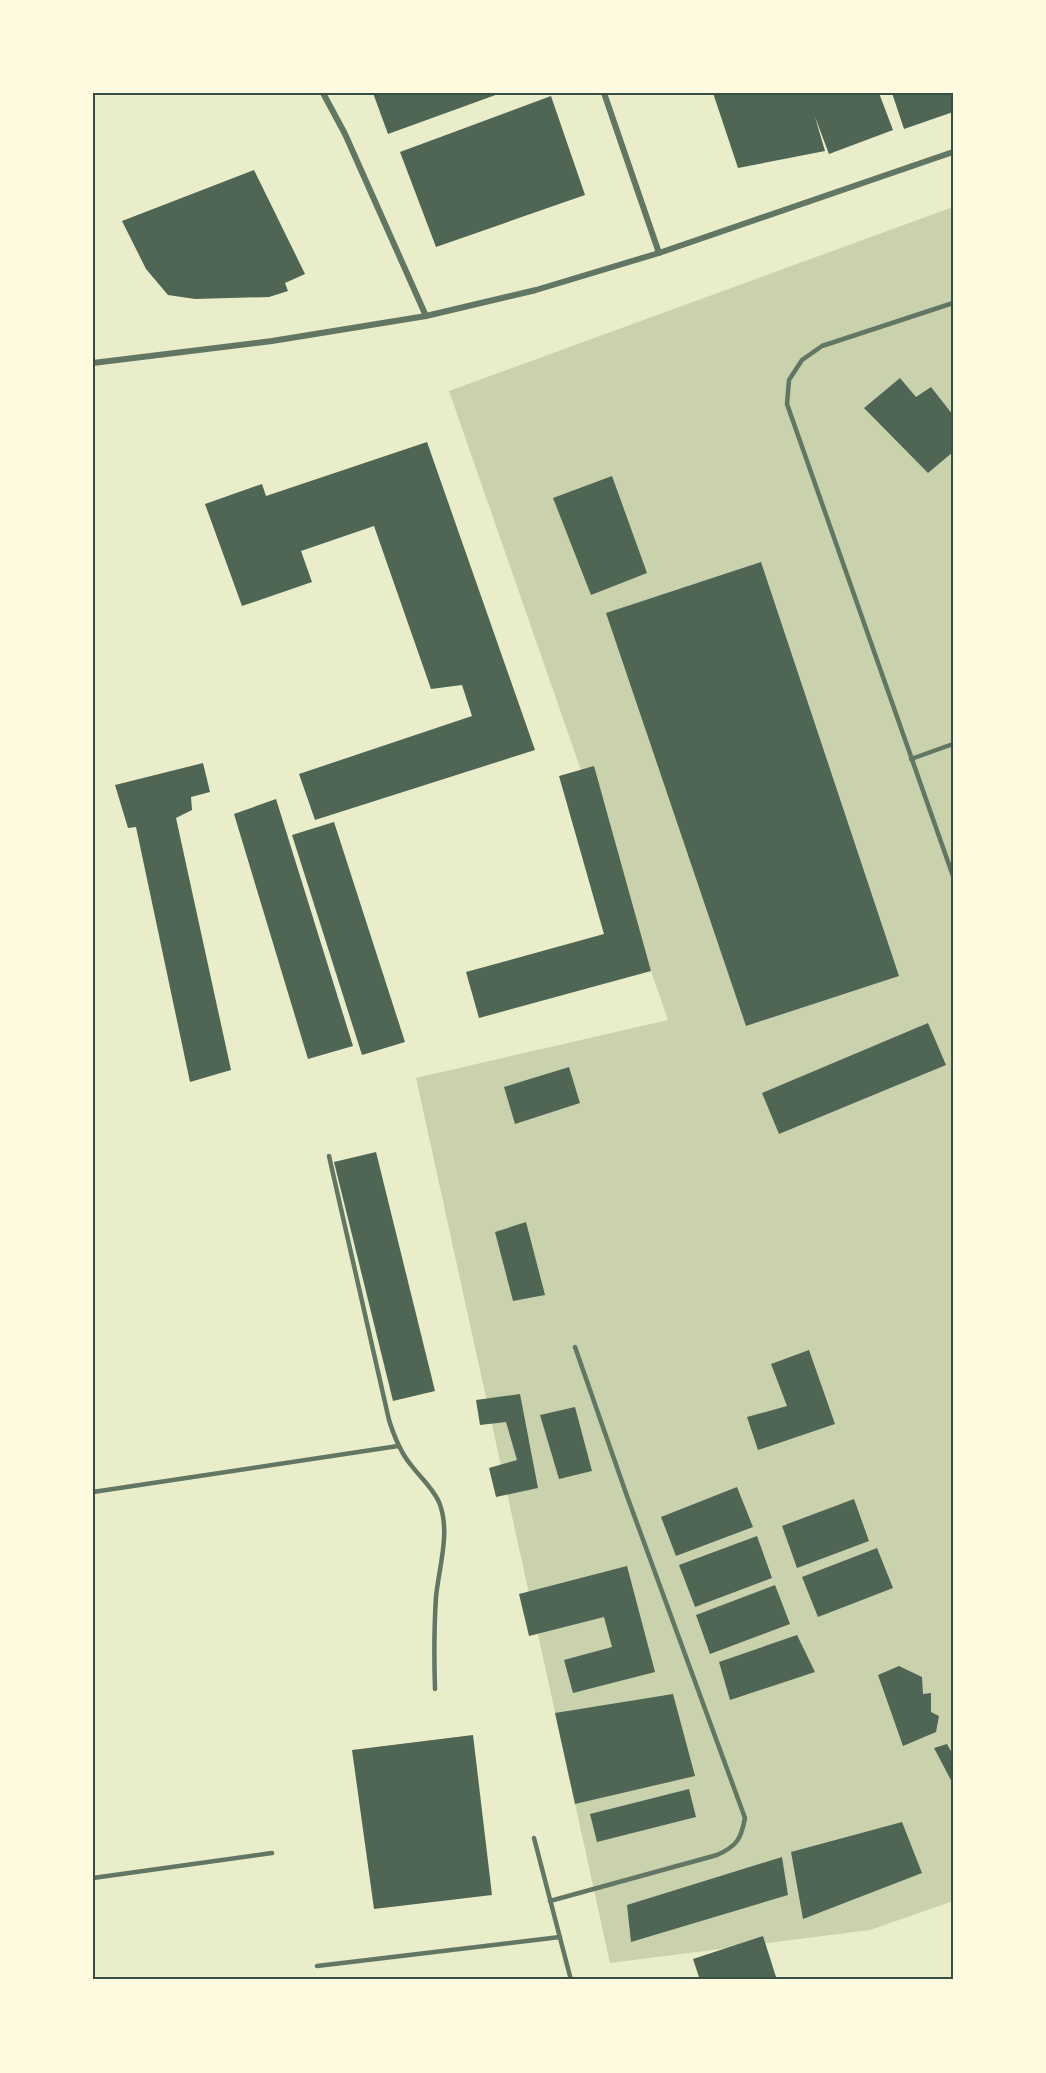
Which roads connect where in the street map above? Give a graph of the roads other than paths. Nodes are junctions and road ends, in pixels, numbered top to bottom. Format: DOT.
graph roads {
  1 [pos="323,93"];
  2 [pos="604,93"];
  3 [pos="953,152"];
  4 [pos="659,253"];
  5 [pos="953,303"];
  6 [pos="426,316"];
  7 [pos="93,363"];
  8 [pos="953,744"];
  9 [pos="911,759"];
  10 [pos="953,876"];
  11 [pos="329,1156"];
  12 [pos="575,1347"];
  13 [pos="398,1446"];
  14 [pos="93,1492"];
  15 [pos="435,1689"];
  16 [pos="534,1838"];
  17 [pos="273,1853"];
  18 [pos="93,1878"];
  19 [pos="550,1901"];
  20 [pos="560,1937"];
  21 [pos="317,1966"];
  22 [pos="571,1980"];
  1 -- 6 [label="street"];
  2 -- 4 [label="street"];
  3 -- 4 [label="street"];
  4 -- 6 [label="street"];
  5 -- 9 [label="lane"];
  6 -- 7 [label="street"];
  8 -- 9 [label="lane"];
  9 -- 10 [label="lane"];
  11 -- 13 [label="lane"];
  12 -- 19 [label="lane"];
  13 -- 14 [label="lane"];
  13 -- 15 [label="lane"];
  16 -- 19 [label="lane"];
  17 -- 18 [label="lane"];
  19 -- 20 [label="lane"];
  20 -- 21 [label="lane"];
  20 -- 22 [label="lane"];
}
